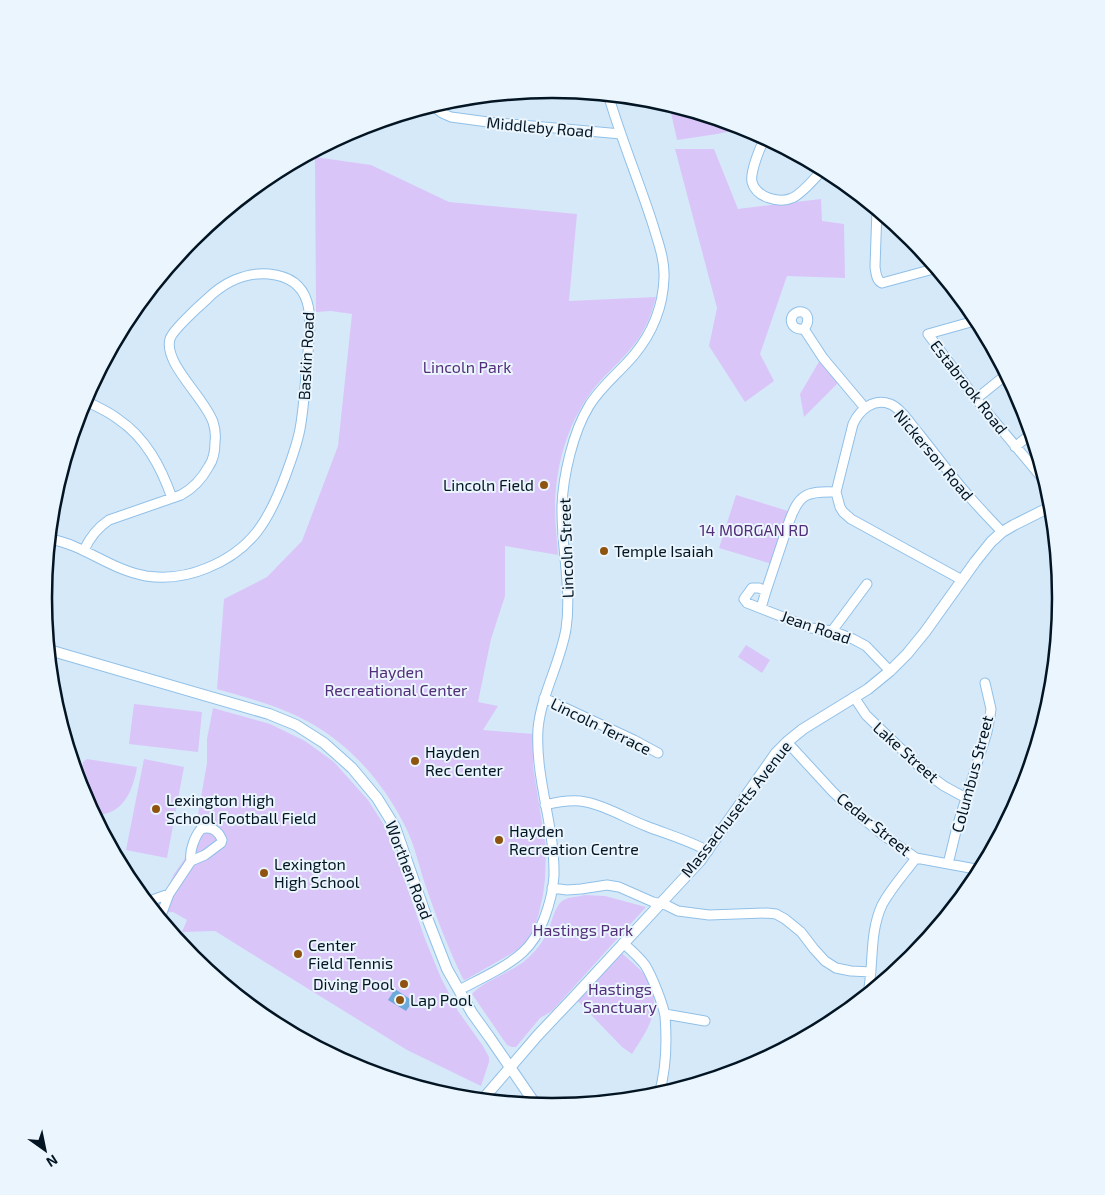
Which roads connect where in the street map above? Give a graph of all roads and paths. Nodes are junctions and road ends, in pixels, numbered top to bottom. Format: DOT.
graph roads {
  1 [pos="610,101"];
  2 [pos="439,111"];
  3 [pos="621,134"];
  4 [pos="762,144"];
  5 [pos="818,174"];
  6 [pos="877,218"];
  7 [pos="930,270"];
  8 [pos="970,322"];
  9 [pos="804,329"];
  10 [pos="1002,378"];
  11 [pos="976,399"];
  12 [pos="92,404"];
  13 [pos="866,408"];
  14 [pos="1026,437"];
  15 [pos="1015,446"];
  16 [pos="1036,470"];
  17 [pos="836,492"];
  18 [pos="172,498"];
  19 [pos="1045,510"];
  20 [pos="1002,532"];
  21 [pos="56,540"];
  22 [pos="84,550"];
  23 [pos="962,580"];
  24 [pos="867,584"];
  25 [pos="766,591"];
  26 [pos="761,608"];
  27 [pos="832,631"];
  28 [pos="56,652"];
  29 [pos="890,671"];
  30 [pos="985,683"];
  31 [pos="854,697"];
  32 [pos="544,698"];
  33 [pos="787,742"];
  34 [pos="658,753"];
  35 [pos="966,798"];
  36 [pos="545,805"];
  37 [pos="708,850"];
  38 [pos="916,858"];
  39 [pos="191,861"];
  40 [pos="948,864"];
  41 [pos="972,868"];
  42 [pos="552,888"];
  43 [pos="169,894"];
  44 [pos="154,899"];
  45 [pos="660,903"];
  46 [pos="163,910"];
  47 [pos="624,943"];
  48 [pos="871,972"];
  49 [pos="869,984"];
  50 [pos="459,990"];
  51 [pos="665,1014"];
  52 [pos="705,1021"];
  53 [pos="510,1067"];
  54 [pos="660,1085"];
  55 [pos="488,1093"];
  56 [pos="530,1097"];
  1 -- 3 [label="street, Lincoln Street"];
  2 -- 3 [label="street, Middleby Road"];
  3 -- 32 [label="street, Lincoln Street"];
  4 -- 5 [label="street"];
  6 -- 7 [label="street"];
  8 -- 11 [label="street, Estabrook Road"];
  9 -- 13 [label="street"];
  10 -- 11 [label="street"];
  11 -- 15 [label="street, Estabrook Road"];
  12 -- 18 [label="street"];
  13 -- 17 [label="street"];
  13 -- 20 [label="street, Nickerson Road"];
  14 -- 15 [label="street"];
  15 -- 16 [label="street, Estabrook Road"];
  17 -- 23 [label="street"];
  17 -- 25 [label="street"];
  18 -- 22 [label="street, Baskin Road"];
  18 -- 22 [label="street, Baskin Road"];
  19 -- 20 [label="main road, Massachusetts Avenue"];
  20 -- 23 [label="main road, Massachusetts Avenue"];
  21 -- 22 [label="street, Baskin Road"];
  23 -- 29 [label="main road, Massachusetts Avenue"];
  24 -- 27 [label="street"];
  25 -- 26 [label="street, Jean Road"];
  25 -- 26 [label="street, Jean Road"];
  26 -- 27 [label="street, Jean Road"];
  27 -- 29 [label="street, Jean Road"];
  28 -- 50 [label="main road, Worthen Road"];
  29 -- 31 [label="main road, Massachusetts Avenue"];
  30 -- 35 [label="street, Columbus Street"];
  31 -- 33 [label="main road, Massachusetts Avenue"];
  31 -- 35 [label="street, Lake Street"];
  32 -- 34 [label="street, Lincoln Terrace"];
  32 -- 36 [label="street, Lincoln Street"];
  33 -- 37 [label="main road, Massachusetts Avenue"];
  33 -- 38 [label="street, Cedar Street"];
  35 -- 40 [label="street, Columbus Street"];
  36 -- 37 [label="street"];
  36 -- 42 [label="street, Lincoln Street"];
  37 -- 45 [label="main road, Massachusetts Avenue"];
  38 -- 40 [label="street, Cedar Street"];
  38 -- 48 [label="street"];
  39 -- 43 [label="street"];
  40 -- 41 [label="street, Cedar Street"];
  42 -- 45 [label="street"];
  42 -- 50 [label="street, Lincoln Street"];
  43 -- 44 [label="street"];
  43 -- 46 [label="street"];
  45 -- 47 [label="main road, Massachusetts Avenue"];
  45 -- 48 [label="street"];
  47 -- 51 [label="street"];
  47 -- 53 [label="main road, Massachusetts Avenue"];
  48 -- 49 [label="street"];
  50 -- 53 [label="main road, Worthen Road"];
  51 -- 52 [label="street"];
  51 -- 54 [label="street"];
  53 -- 55 [label="main road, Massachusetts Avenue"];
  53 -- 56 [label="main road, Worthen Road"];
}
